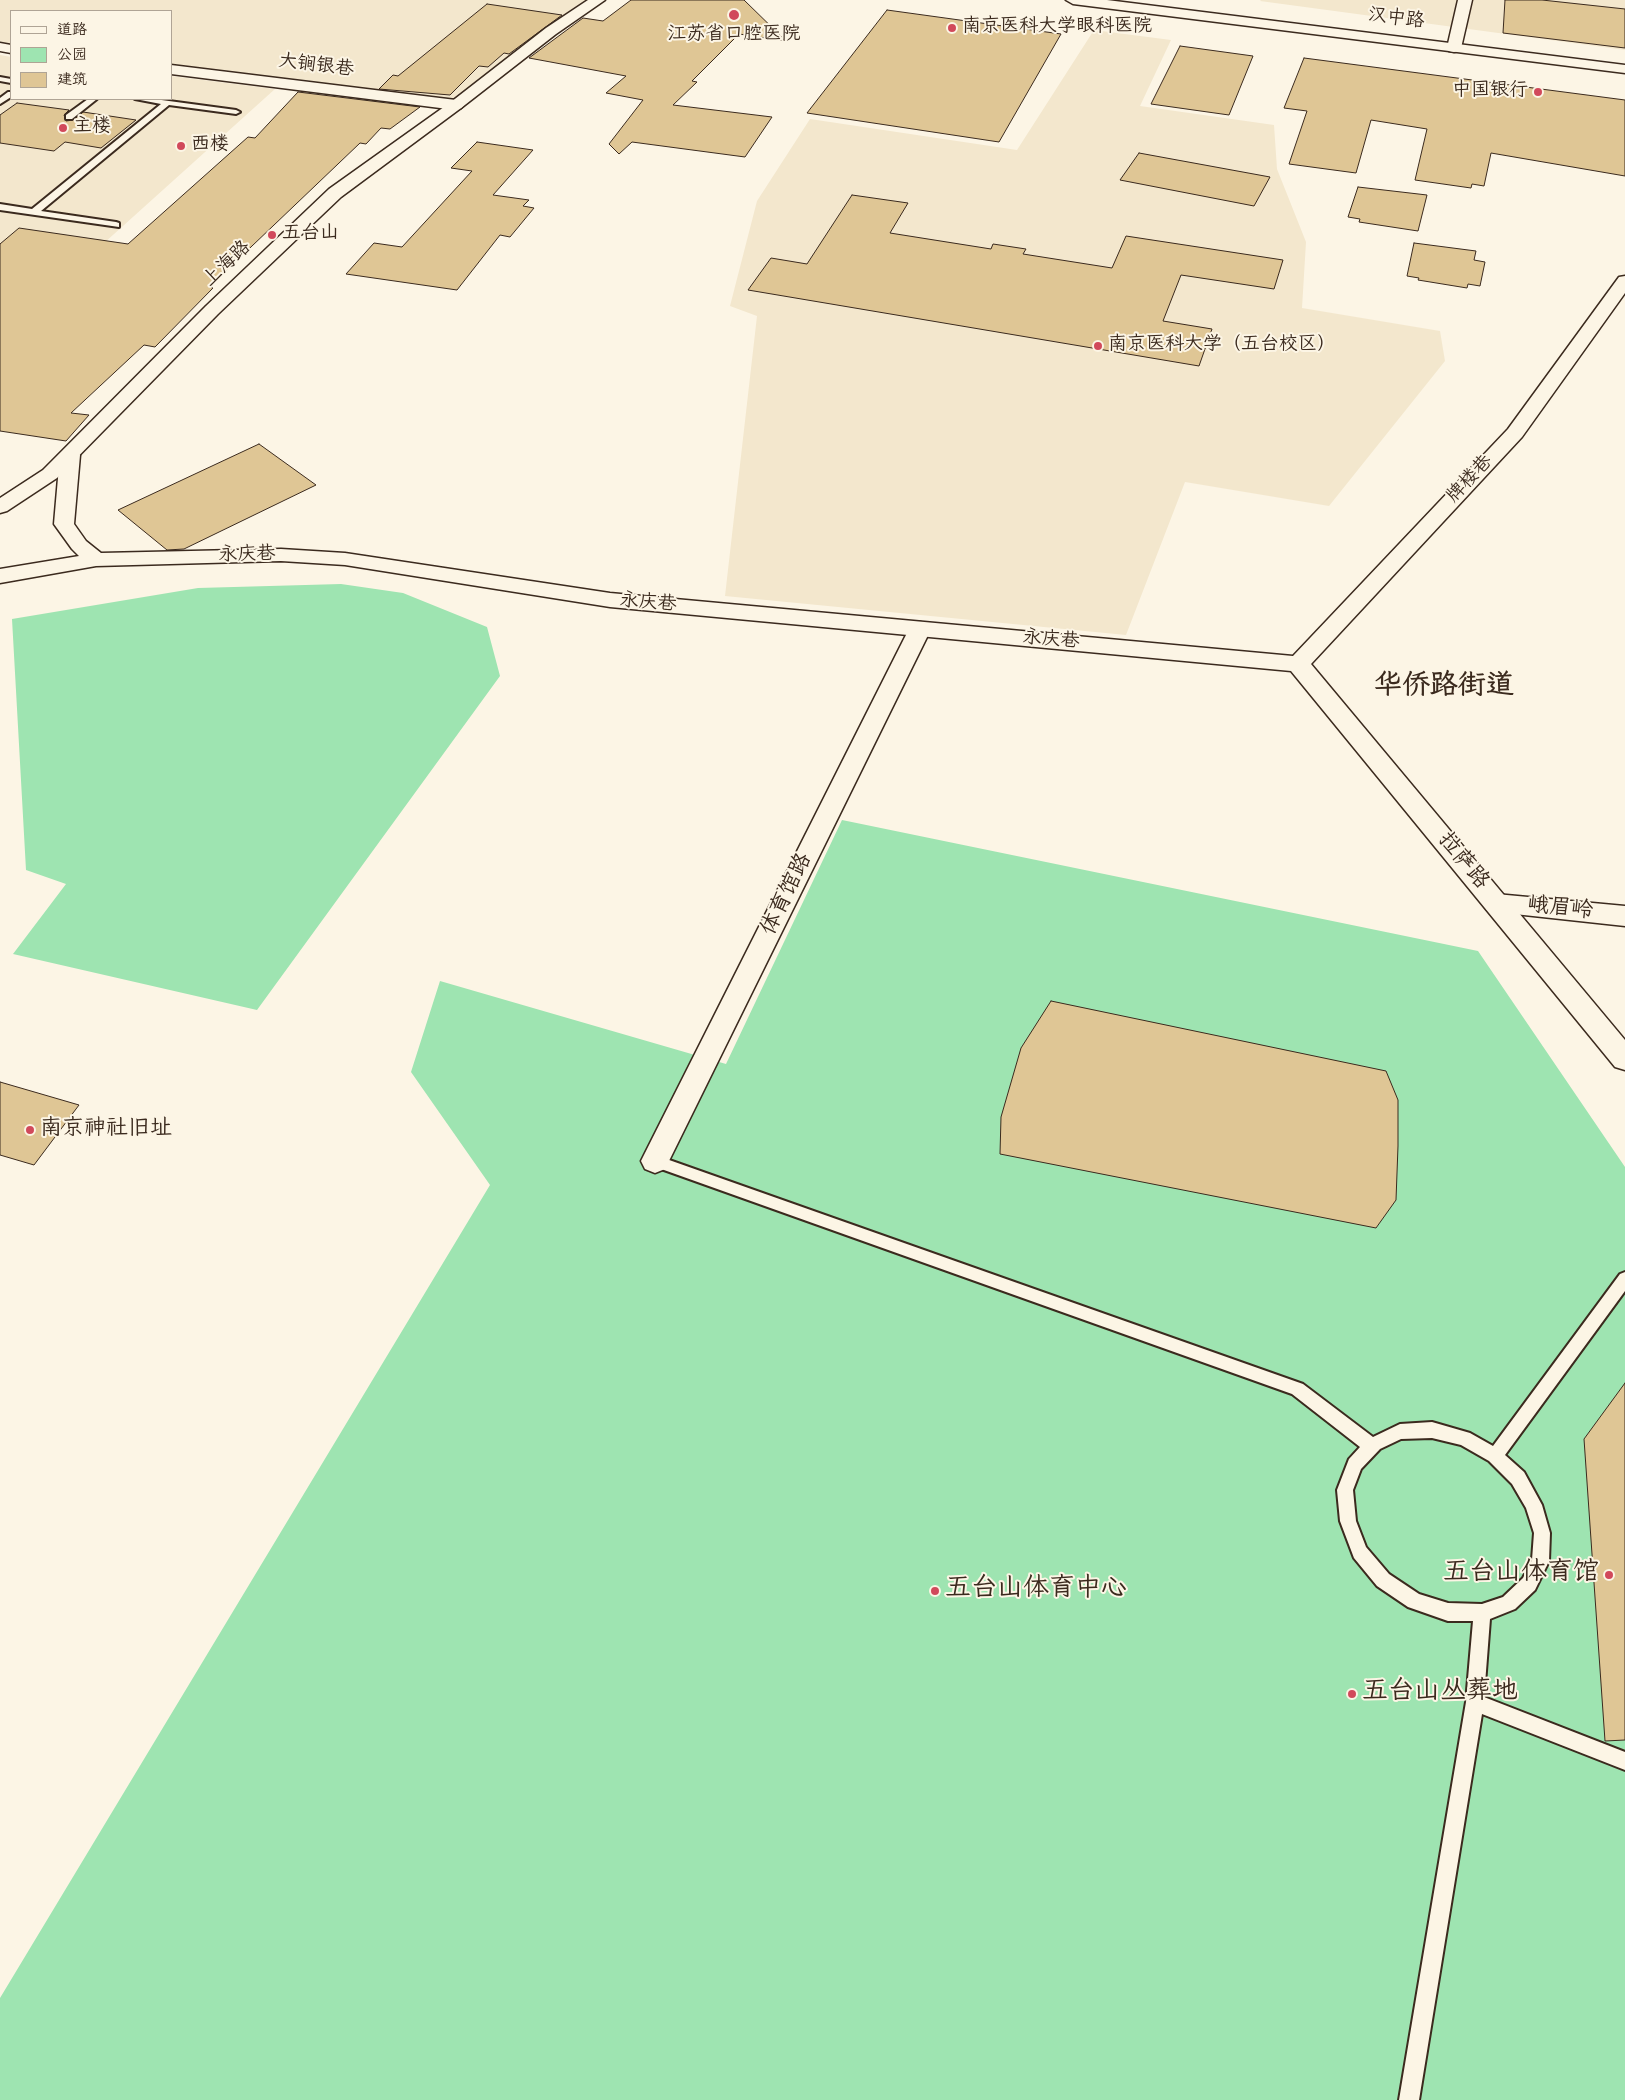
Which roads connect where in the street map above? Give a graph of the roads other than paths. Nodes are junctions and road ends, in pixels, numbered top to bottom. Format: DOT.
graph roads {
  1 [pos="598,0"];
  2 [pos="1073,0"];
  3 [pos="1465,0"];
  4 [pos="1454,48"];
  5 [pos="172,68"];
  6 [pos="1625,69"];
  7 [pos="92,100"];
  8 [pos="146,100"];
  9 [pos="167,103"];
  10 [pos="456,106"];
  11 [pos="236,112"];
  12 [pos="69,117"];
  13 [pos="0,207"];
  14 [pos="34,212"];
  15 [pos="116,225"];
  16 [pos="1625,281"];
  17 [pos="70,455"];
  18 [pos="0,507"];
  19 [pos="96,560"];
  20 [pos="0,576"];
  21 [pos="920,629"];
  22 [pos="1298,664"];
  23 [pos="1496,903"];
  24 [pos="1625,916"];
  25 [pos="1625,1060"];
  26 [pos="655,1161"];
  27 [pos="1625,1279"];
  28 [pos="1372,1446"];
  29 [pos="1495,1456"];
  30 [pos="1482,1613"];
  31 [pos="1475,1702"];
  32 [pos="1625,1761"];
  33 [pos="1409,2100"];
  1 -- 10 [label="street, 上海路"];
  2 -- 4 [label="street, 汉中路"];
  3 -- 4 [label="street"];
  4 -- 6 [label="street, 汉中路"];
  5 -- 10 [label="street, 大锏银巷"];
  7 -- 12 [label="lane"];
  8 -- 9 [label="lane"];
  9 -- 11 [label="lane"];
  9 -- 14 [label="lane"];
  10 -- 17 [label="street, 上海路"];
  13 -- 14 [label="lane"];
  14 -- 15 [label="lane"];
  16 -- 22 [label="street, 牌楼巷"];
  17 -- 18 [label="street, 上海路"];
  17 -- 19 [label="street"];
  19 -- 20 [label="street, 永庆巷"];
  19 -- 21 [label="street, 永庆巷"];
  21 -- 22 [label="street, 永庆巷"];
  21 -- 26 [label="street, 体育馆路"];
  22 -- 23 [label="street, 拉萨路"];
  23 -- 24 [label="street, 峨眉岭"];
  23 -- 25 [label="street, 拉萨路"];
  26 -- 28 [label="lane"];
  27 -- 29 [label="lane"];
  28 -- 29 [label="lane"];
  28 -- 30 [label="lane"];
  29 -- 30 [label="lane"];
  30 -- 31 [label="lane"];
  31 -- 32 [label="lane"];
  31 -- 33 [label="lane"];
}
